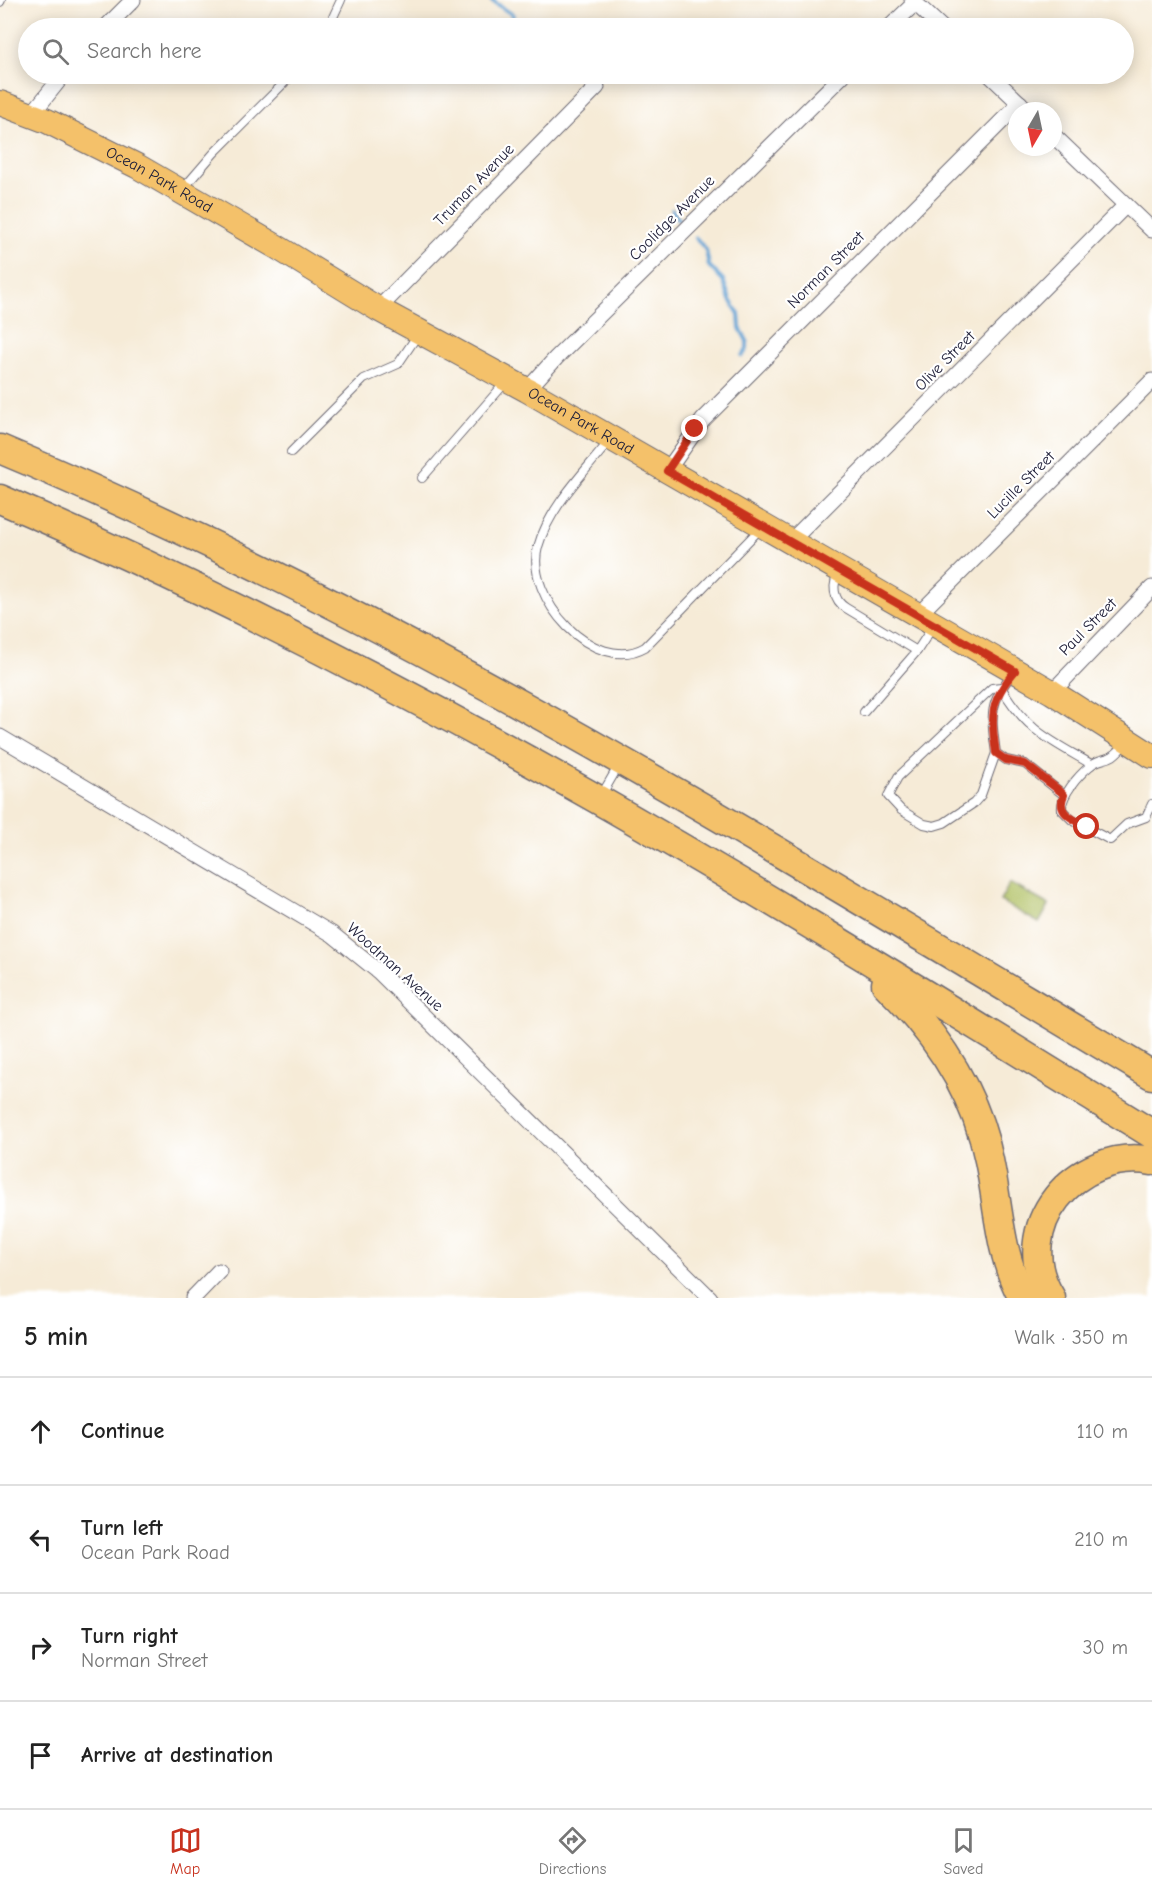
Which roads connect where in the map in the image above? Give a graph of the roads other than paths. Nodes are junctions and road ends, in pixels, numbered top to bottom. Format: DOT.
graph roads {
  1 [pos="133,0"];
  2 [pos="341,0"];
  3 [pos="913,2"];
  4 [pos="115,18"];
  5 [pos="333,18"];
  6 [pos="898,18"];
  7 [pos="931,18"];
  8 [pos="56,84"];
  9 [pos="283,84"];
  10 [pos="834,84"];
  11 [pos="1000,84"];
  12 [pos="597,87"];
  13 [pos="1019,102"];
  14 [pos="0,103"];
  15 [pos="32,114"];
  16 [pos="1008,123"];
  17 [pos="1062,144"];
  18 [pos="182,192"];
  19 [pos="1126,205"];
  20 [pos="1152,230"];
  21 [pos="378,309"];
  22 [pos="420,332"];
  23 [pos="1152,381"];
  24 [pos="518,385"];
  25 [pos="611,439"];
  26 [pos="0,448"];
  27 [pos="291,452"];
  28 [pos="667,471"];
  29 [pos="422,478"];
  30 [pos="0,499"];
  31 [pos="762,526"];
  32 [pos="790,542"];
  33 [pos="841,571"];
  34 [pos="1152,588"];
  35 [pos="926,620"];
  36 [pos="917,651"];
  37 [pos="1008,679"];
  38 [pos="1052,692"];
  39 [pos="864,712"];
  40 [pos="0,737"];
  41 [pos="1128,739"];
  42 [pos="996,753"];
  43 [pos="1152,756"];
  44 [pos="621,760"];
  45 [pos="1091,764"];
  46 [pos="1064,795"];
  47 [pos="598,800"];
  48 [pos="1152,804"];
  49 [pos="852,951"];
  50 [pos="1152,1075"];
  51 [pos="1152,1134"];
  52 [pos="1152,1161"];
  53 [pos="219,1271"];
  54 [pos="193,1298"];
  55 [pos="710,1298"];
  56 [pos="1023,1298"];
  57 [pos="1051,1298"];
  1 -- 4 [label="street"];
  2 -- 5 [label="lane"];
  3 -- 6 [label="street"];
  3 -- 7 [label="street"];
  8 -- 15 [label="street"];
  9 -- 18 [label="lane"];
  10 -- 24 [label="street, Coolidge Avenue"];
  11 -- 13 [label="street"];
  12 -- 21 [label="street, Truman Avenue"];
  14 -- 15 [label="main road, Ocean Park Road"];
  15 -- 18 [label="main road, Ocean Park Road"];
  16 -- 28 [label="street, Norman Street"];
  17 -- 19 [label="street"];
  18 -- 21 [label="main road, Ocean Park Road"];
  19 -- 20 [label="street"];
  19 -- 32 [label="street, Olive Street"];
  21 -- 22 [label="main road, Ocean Park Road"];
  22 -- 24 [label="main road, Ocean Park Road"];
  22 -- 27 [label="lane"];
  23 -- 35 [label="street, Lucille Street"];
  24 -- 25 [label="main road, Ocean Park Road"];
  24 -- 29 [label="lane"];
  25 -- 28 [label="main road, Ocean Park Road"];
  25 -- 31 [label="lane"];
  26 -- 44 [label="highway"];
  28 -- 31 [label="main road, Ocean Park Road"];
  30 -- 47 [label="highway"];
  31 -- 32 [label="main road, Ocean Park Road"];
  32 -- 33 [label="main road, Ocean Park Road"];
  33 -- 35 [label="main road, Ocean Park Road"];
  33 -- 36 [label="lane"];
  34 -- 38 [label="street, Paul Street"];
  35 -- 36 [label="lane"];
  35 -- 37 [label="main road, Ocean Park Road"];
  36 -- 39 [label="lane"];
  37 -- 38 [label="main road, Ocean Park Road"];
  37 -- 42 [label="lane"];
  37 -- 42 [label="lane"];
  37 -- 45 [label="lane"];
  38 -- 41 [label="main road, Ocean Park Road"];
  40 -- 55 [label="street, Woodman Avenue"];
  41 -- 43 [label="main road, Ocean Park Road"];
  41 -- 45 [label="lane"];
  42 -- 46 [label="lane"];
  44 -- 47 [label="lane"];
  44 -- 50 [label="highway"];
  45 -- 46 [label="lane"];
  46 -- 48 [label="lane"];
  47 -- 49 [label="highway"];
  49 -- 51 [label="highway"];
  49 -- 56 [label="highway"];
  52 -- 57 [label="highway"];
  53 -- 54 [label="street"];
}
